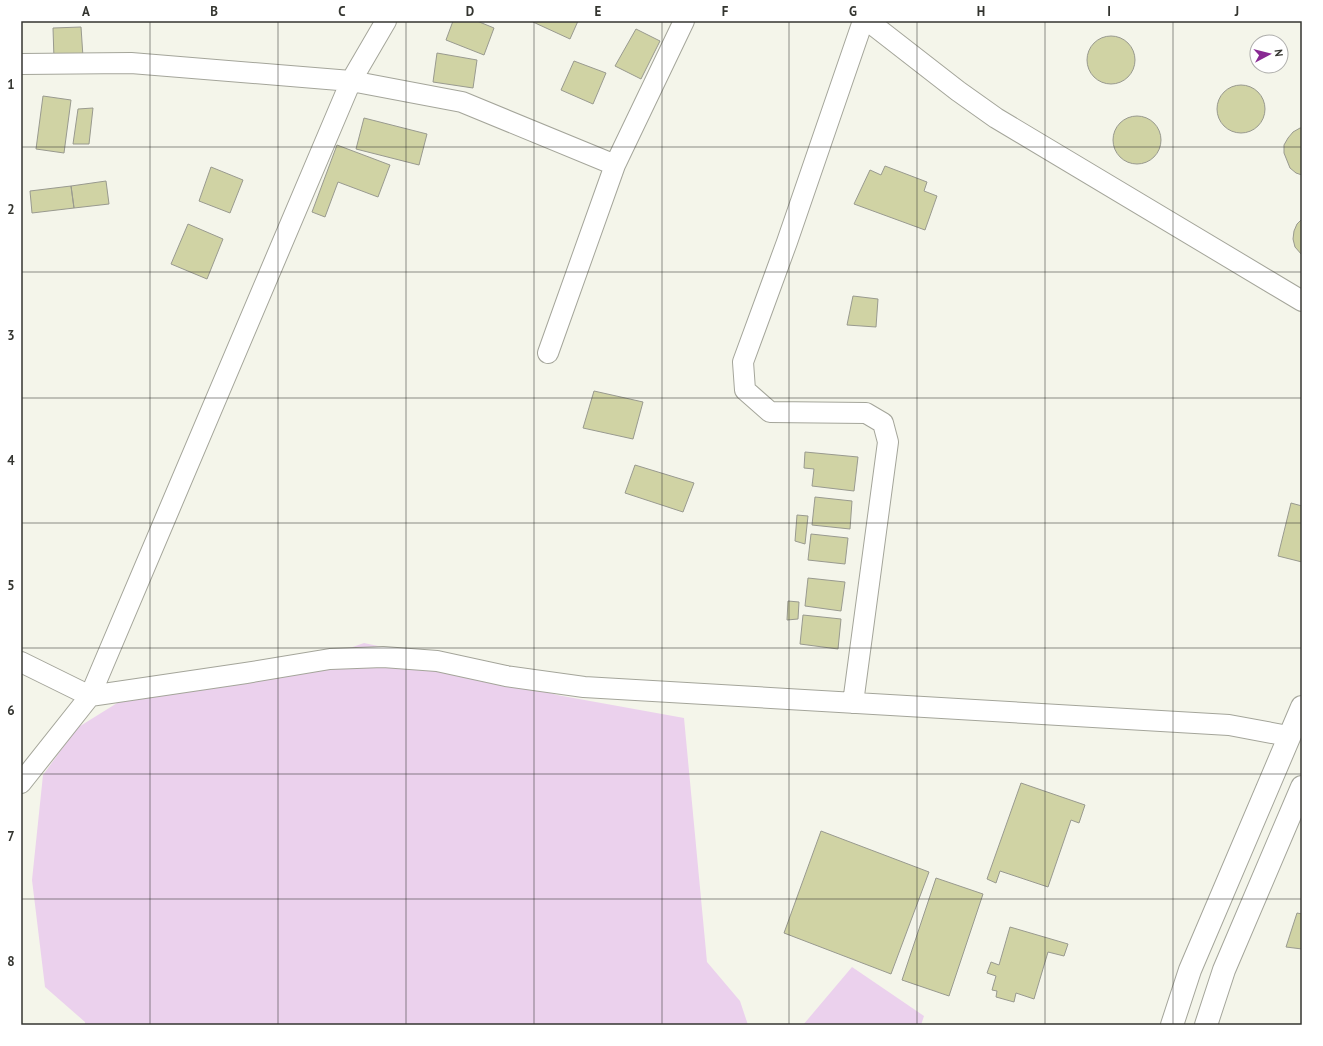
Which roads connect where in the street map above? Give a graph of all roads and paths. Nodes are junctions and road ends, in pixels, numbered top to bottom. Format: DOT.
graph roads {
  1 [pos="386,21"];
  2 [pos="684,21"];
  3 [pos="863,21"];
  4 [pos="868,21"];
  5 [pos="21,64"];
  6 [pos="351,81"];
  7 [pos="615,165"];
  8 [pos="1302,301"];
  9 [pos="548,353"];
  10 [pos="21,662"];
  11 [pos="90,696"];
  12 [pos="853,703"];
  13 [pos="1302,707"];
  14 [pos="1288,736"];
  15 [pos="21,783"];
  16 [pos="1302,787"];
  17 [pos="1172,1025"];
  18 [pos="1206,1025"];
  1 -- 6 [label="street"];
  2 -- 7 [label="street"];
  3 -- 12 [label="street"];
  4 -- 8 [label="street"];
  5 -- 6 [label="street"];
  6 -- 7 [label="street"];
  6 -- 11 [label="street"];
  7 -- 9 [label="street"];
  10 -- 11 [label="street"];
  11 -- 12 [label="street"];
  11 -- 15 [label="street"];
  12 -- 14 [label="street"];
  13 -- 14 [label="main road"];
  14 -- 17 [label="main road"];
  16 -- 18 [label="main road"];
}
